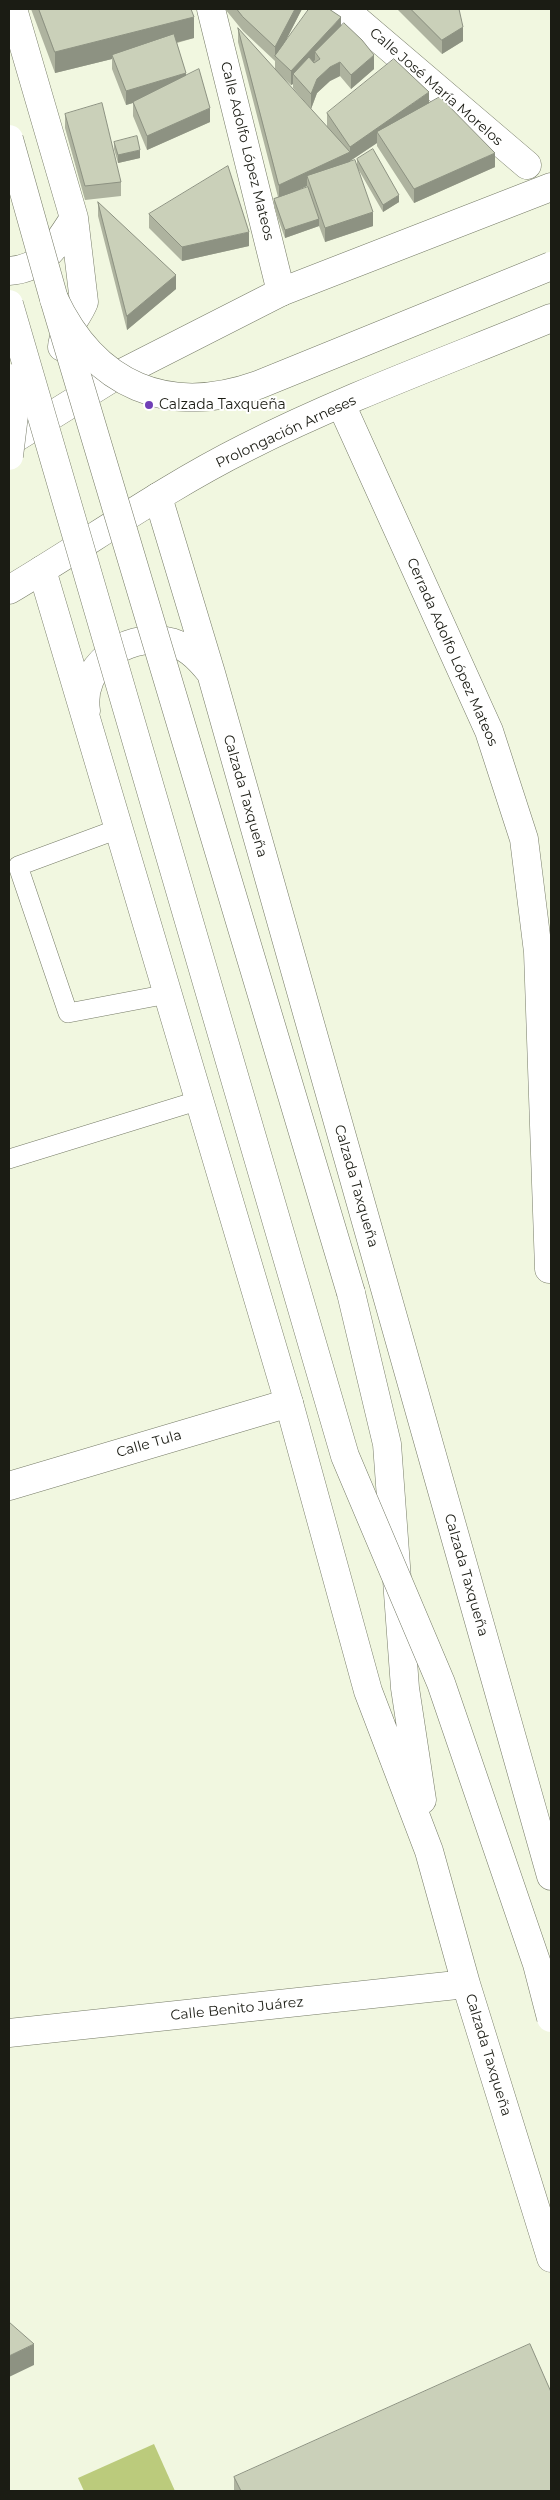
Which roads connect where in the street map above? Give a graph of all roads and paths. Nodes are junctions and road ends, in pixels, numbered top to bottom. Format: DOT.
graph roads {
  1 [pos="13,9"];
  2 [pos="211,9"];
  3 [pos="344,9"];
  4 [pos="9,139"];
  5 [pos="527,165"];
  6 [pos="551,187"];
  7 [pos="74,218"];
  8 [pos="551,266"];
  9 [pos="9,271"];
  10 [pos="282,292"];
  11 [pos="54,299"];
  12 [pos="9,304"];
  13 [pos="551,318"];
  14 [pos="9,378"];
  15 [pos="112,378"];
  16 [pos="341,404"];
  17 [pos="9,442"];
  18 [pos="9,456"];
  19 [pos="158,497"];
  20 [pos="42,570"];
  21 [pos="9,590"];
  22 [pos="210,673"];
  23 [pos="88,725"];
  24 [pos="118,828"];
  25 [pos="14,868"];
  26 [pos="168,994"];
  27 [pos="200,1100"];
  28 [pos="9,1159"];
  29 [pos="549,1269"];
  30 [pos="289,1403"];
  31 [pos="9,1486"];
  32 [pos="429,1851"];
  33 [pos="551,1876"];
  34 [pos="466,1984"];
  35 [pos="551,2018"];
  36 [pos="9,2034"];
  37 [pos="551,2258"];
  1 -- 7 [label="main road"];
  2 -- 10 [label="main road, Calle Adolfo López Mateos"];
  3 -- 5 [label="main road, Calle José María Morelos"];
  4 -- 11 [label="main road, Calzada Taxqueña, bridge"];
  6 -- 10 [label="main road"];
  7 -- 9 [label="main road"];
  7 -- 15 [label="main road"];
  8 -- 11 [label="main road, bridge"];
  10 -- 15 [label="main road"];
  11 -- 32 [label="main road, Calzada Taxqueña, bridge"];
  12 -- 35 [label="main road, bridge"];
  13 -- 16 [label="main road, Prolongación Arneses"];
  14 -- 18 [label="main road, bridge"];
  15 -- 17 [label="main road"];
  16 -- 19 [label="main road, Prolongación Arneses"];
  16 -- 29 [label="main road, Cerrada Adolfo López Mateos"];
  19 -- 20 [label="main road, Prolongación Arneses"];
  19 -- 22 [label="main road, Calzada Taxqueña"];
  20 -- 21 [label="main road, Prolongación Arneses"];
  20 -- 23 [label="main road, Calzada Taxqueña"];
  22 -- 23 [label="main road"];
  22 -- 33 [label="main road, Calzada Taxqueña"];
  23 -- 24 [label="main road, Calzada Taxqueña"];
  24 -- 25 [label="lane"];
  24 -- 26 [label="main road, Calzada Taxqueña"];
  25 -- 26 [label="lane"];
  26 -- 27 [label="main road, Calzada Taxqueña"];
  27 -- 28 [label="lane"];
  27 -- 30 [label="main road, Calzada Taxqueña"];
  30 -- 31 [label="main road, Calle Tula"];
  30 -- 32 [label="main road, Calzada Taxqueña"];
  32 -- 34 [label="main road, Calzada Taxqueña"];
  34 -- 36 [label="main road, Calle Benito Juárez"];
  34 -- 37 [label="main road, Calzada Taxqueña"];
}
